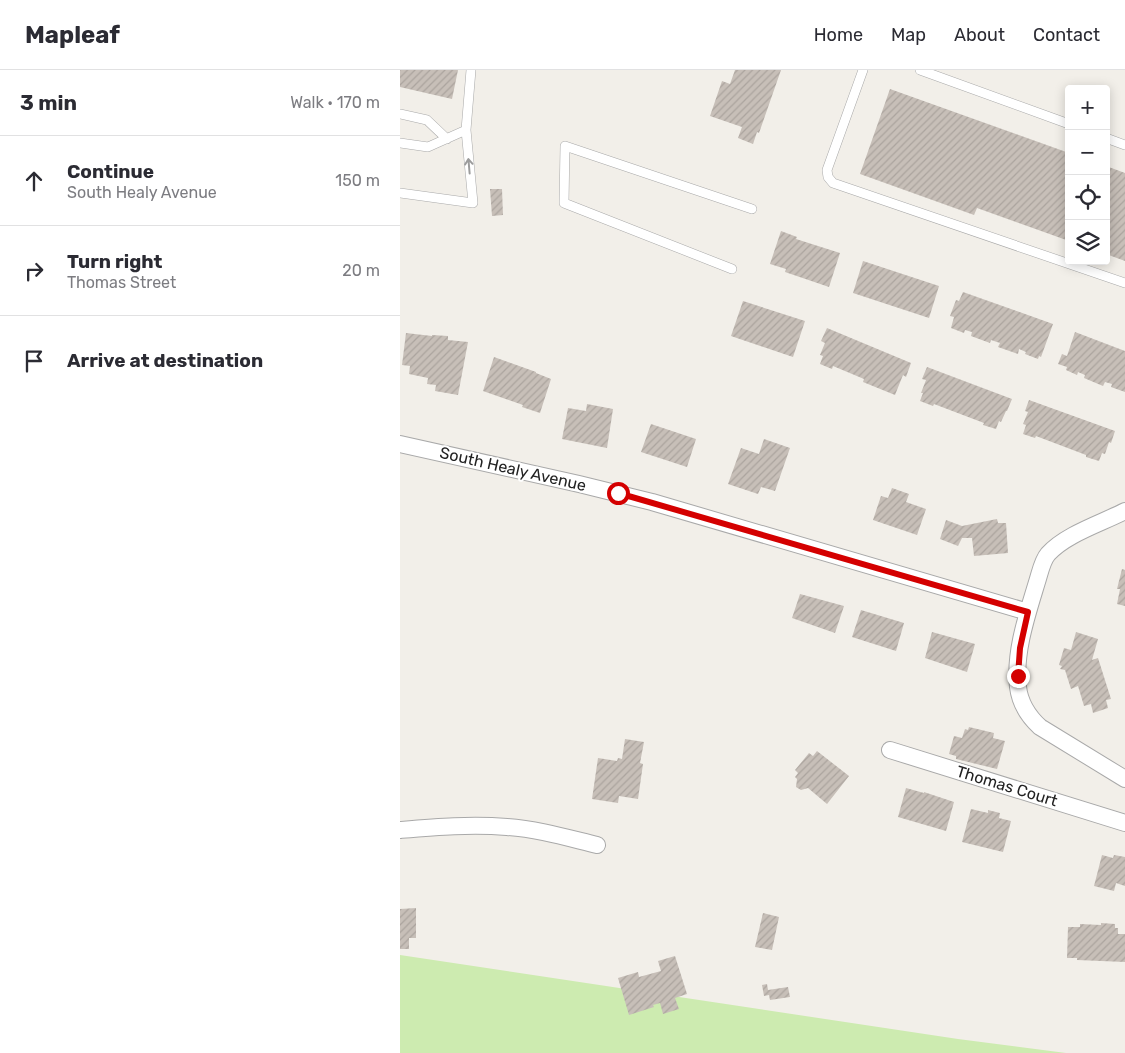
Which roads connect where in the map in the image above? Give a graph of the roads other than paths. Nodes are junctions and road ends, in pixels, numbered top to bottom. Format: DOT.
graph roads {
  1 [pos="471,70"];
  2 [pos="863,70"];
  3 [pos="920,70"];
  4 [pos="400,114"];
  5 [pos="1065,123"];
  6 [pos="466,130"];
  7 [pos="446,139"];
  8 [pos="1110,139"];
  9 [pos="400,143"];
  10 [pos="1125,145"];
  11 [pos="400,193"];
  12 [pos="752,209"];
  13 [pos="732,269"];
  14 [pos="1125,283"];
  15 [pos="400,444"];
  16 [pos="1125,511"];
  17 [pos="1028,612"];
  18 [pos="890,750"];
  19 [pos="1125,779"];
  20 [pos="1125,824"];
  21 [pos="400,830"];
  22 [pos="597,845"];
  1 -- 6 [label="lane"];
  2 -- 14 [label="lane"];
  3 -- 5 [label="lane"];
  4 -- 7 [label="lane"];
  6 -- 7 [label="lane"];
  11 -- 6 [label="lane, one-way"];
  7 -- 9 [label="lane"];
  8 -- 10 [label="lane"];
  12 -- 13 [label="lane"];
  15 -- 17 [label="street, South Healy Avenue"];
  16 -- 17 [label="street"];
  17 -- 19 [label="street"];
  18 -- 20 [label="street, Thomas Court"];
  21 -- 22 [label="street"];
}
